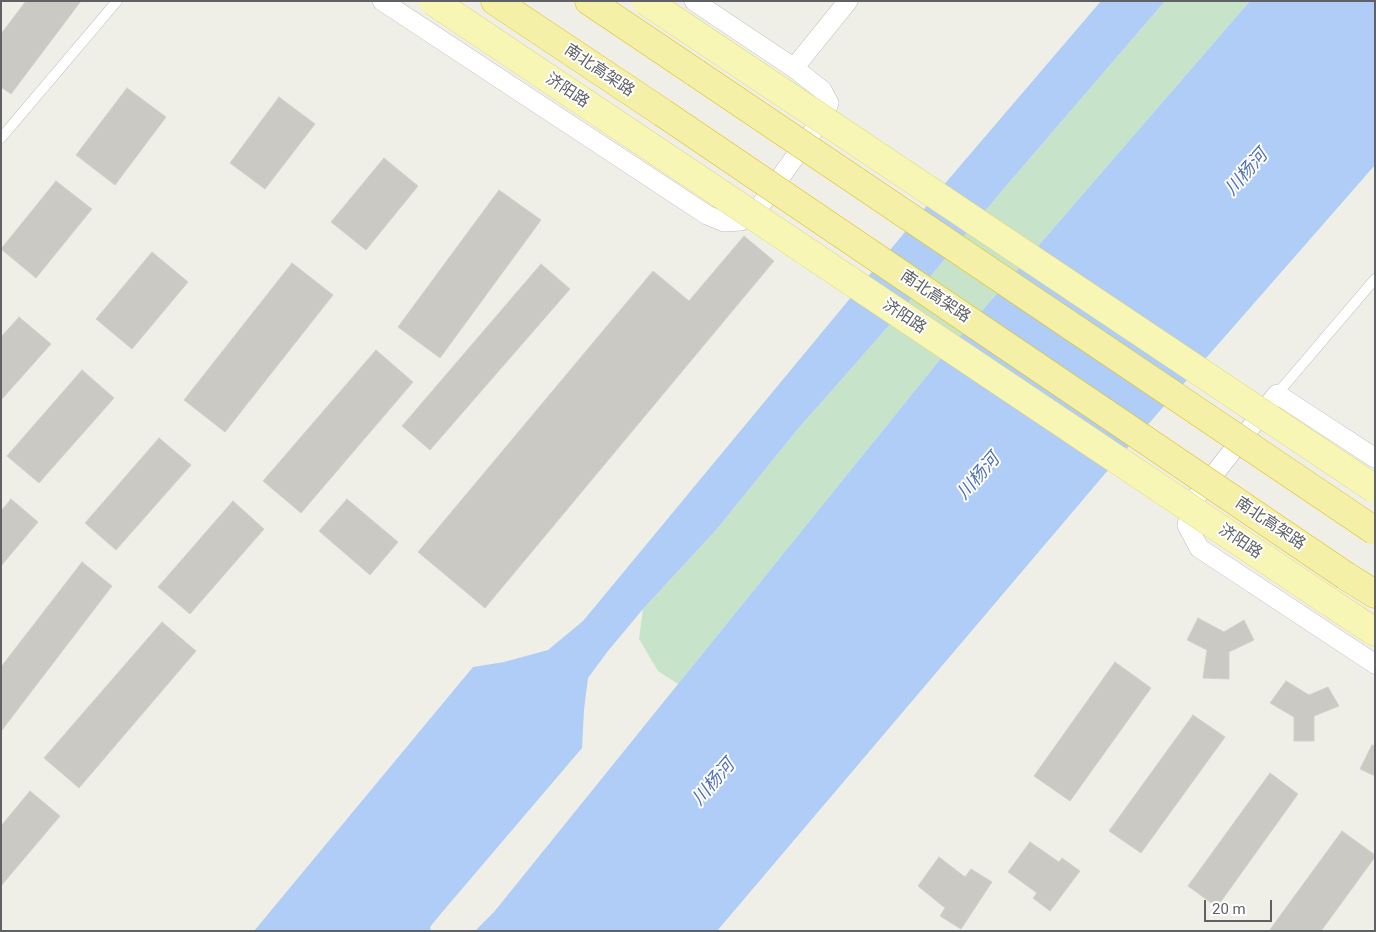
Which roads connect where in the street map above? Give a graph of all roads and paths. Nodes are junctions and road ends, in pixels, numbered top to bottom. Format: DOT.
graph roads {
  1 [pos="117,1"];
  2 [pos="382,1"];
  3 [pos="433,1"];
  4 [pos="495,1"];
  5 [pos="589,1"];
  6 [pos="646,1"];
  7 [pos="694,1"];
  8 [pos="848,1"];
  9 [pos="794,68"];
  10 [pos="1,138"];
  11 [pos="1375,279"];
  12 [pos="1277,394"];
  13 [pos="1375,458"];
  14 [pos="1375,489"];
  15 [pos="1375,531"];
  16 [pos="1375,594"];
  17 [pos="1375,632"];
  18 [pos="1375,664"];
  1 -- 10 [label="lane"];
  2 -- 9 [label="street"];
  3 -- 17 [label="main road, 济阳路, bridge"];
  4 -- 16 [label="highway, 南北高架路, bridge"];
  5 -- 15 [label="highway, bridge"];
  6 -- 14 [label="main road, bridge"];
  7 -- 9 [label="street"];
  8 -- 9 [label="street"];
  11 -- 12 [label="lane"];
  12 -- 13 [label="street"];
  12 -- 18 [label="street"];
}
